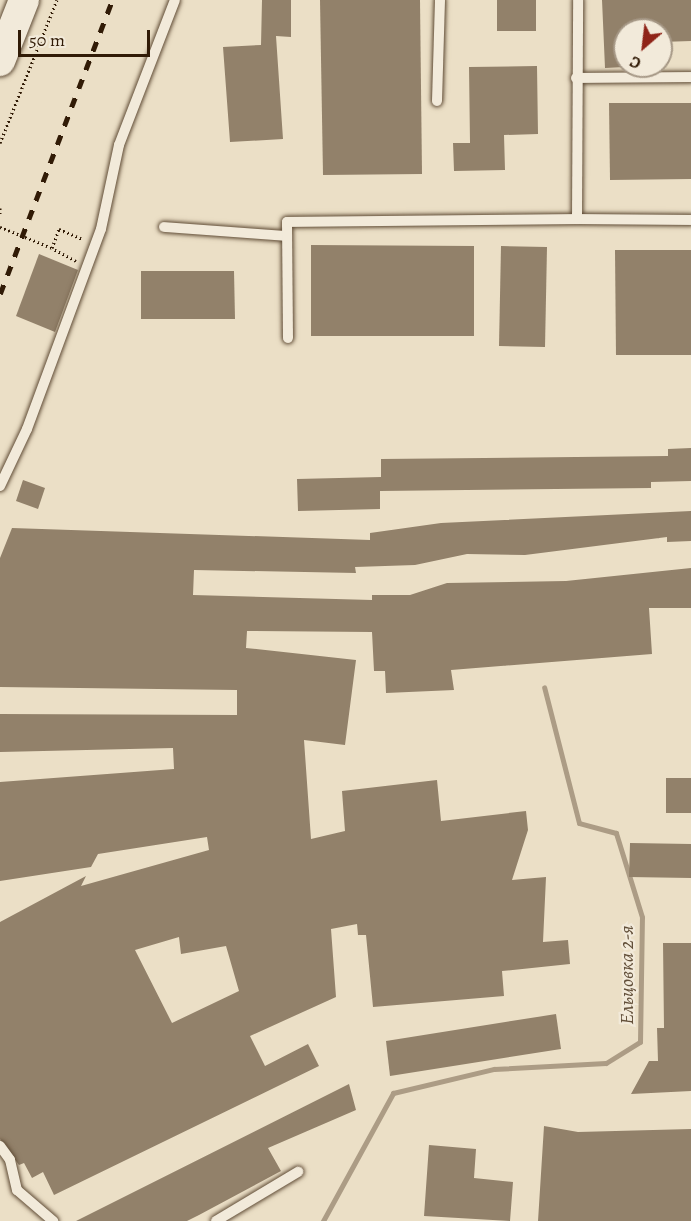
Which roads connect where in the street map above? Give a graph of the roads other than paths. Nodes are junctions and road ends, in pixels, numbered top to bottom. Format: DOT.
graph roads {
  1 [pos="24,0"];
  2 [pos="175,0"];
  3 [pos="440,0"];
  4 [pos="578,0"];
  5 [pos="0,61"];
  6 [pos="691,76"];
  7 [pos="576,78"];
  8 [pos="437,101"];
  9 [pos="577,219"];
  10 [pos="691,220"];
  11 [pos="164,227"];
  12 [pos="287,236"];
  13 [pos="288,338"];
  14 [pos="0,486"];
  15 [pos="0,1146"];
  16 [pos="298,1172"];
  17 [pos="53,1221"];
  18 [pos="216,1221"];
  1 -- 5 [label="main road"];
  2 -- 14 [label="lane"];
  3 -- 8 [label="lane"];
  4 -- 7 [label="lane"];
  6 -- 7 [label="lane"];
  7 -- 9 [label="lane"];
  9 -- 10 [label="lane"];
  9 -- 12 [label="lane"];
  11 -- 12 [label="lane"];
  12 -- 13 [label="lane"];
  15 -- 17 [label="lane"];
  16 -- 18 [label="lane"];
}
